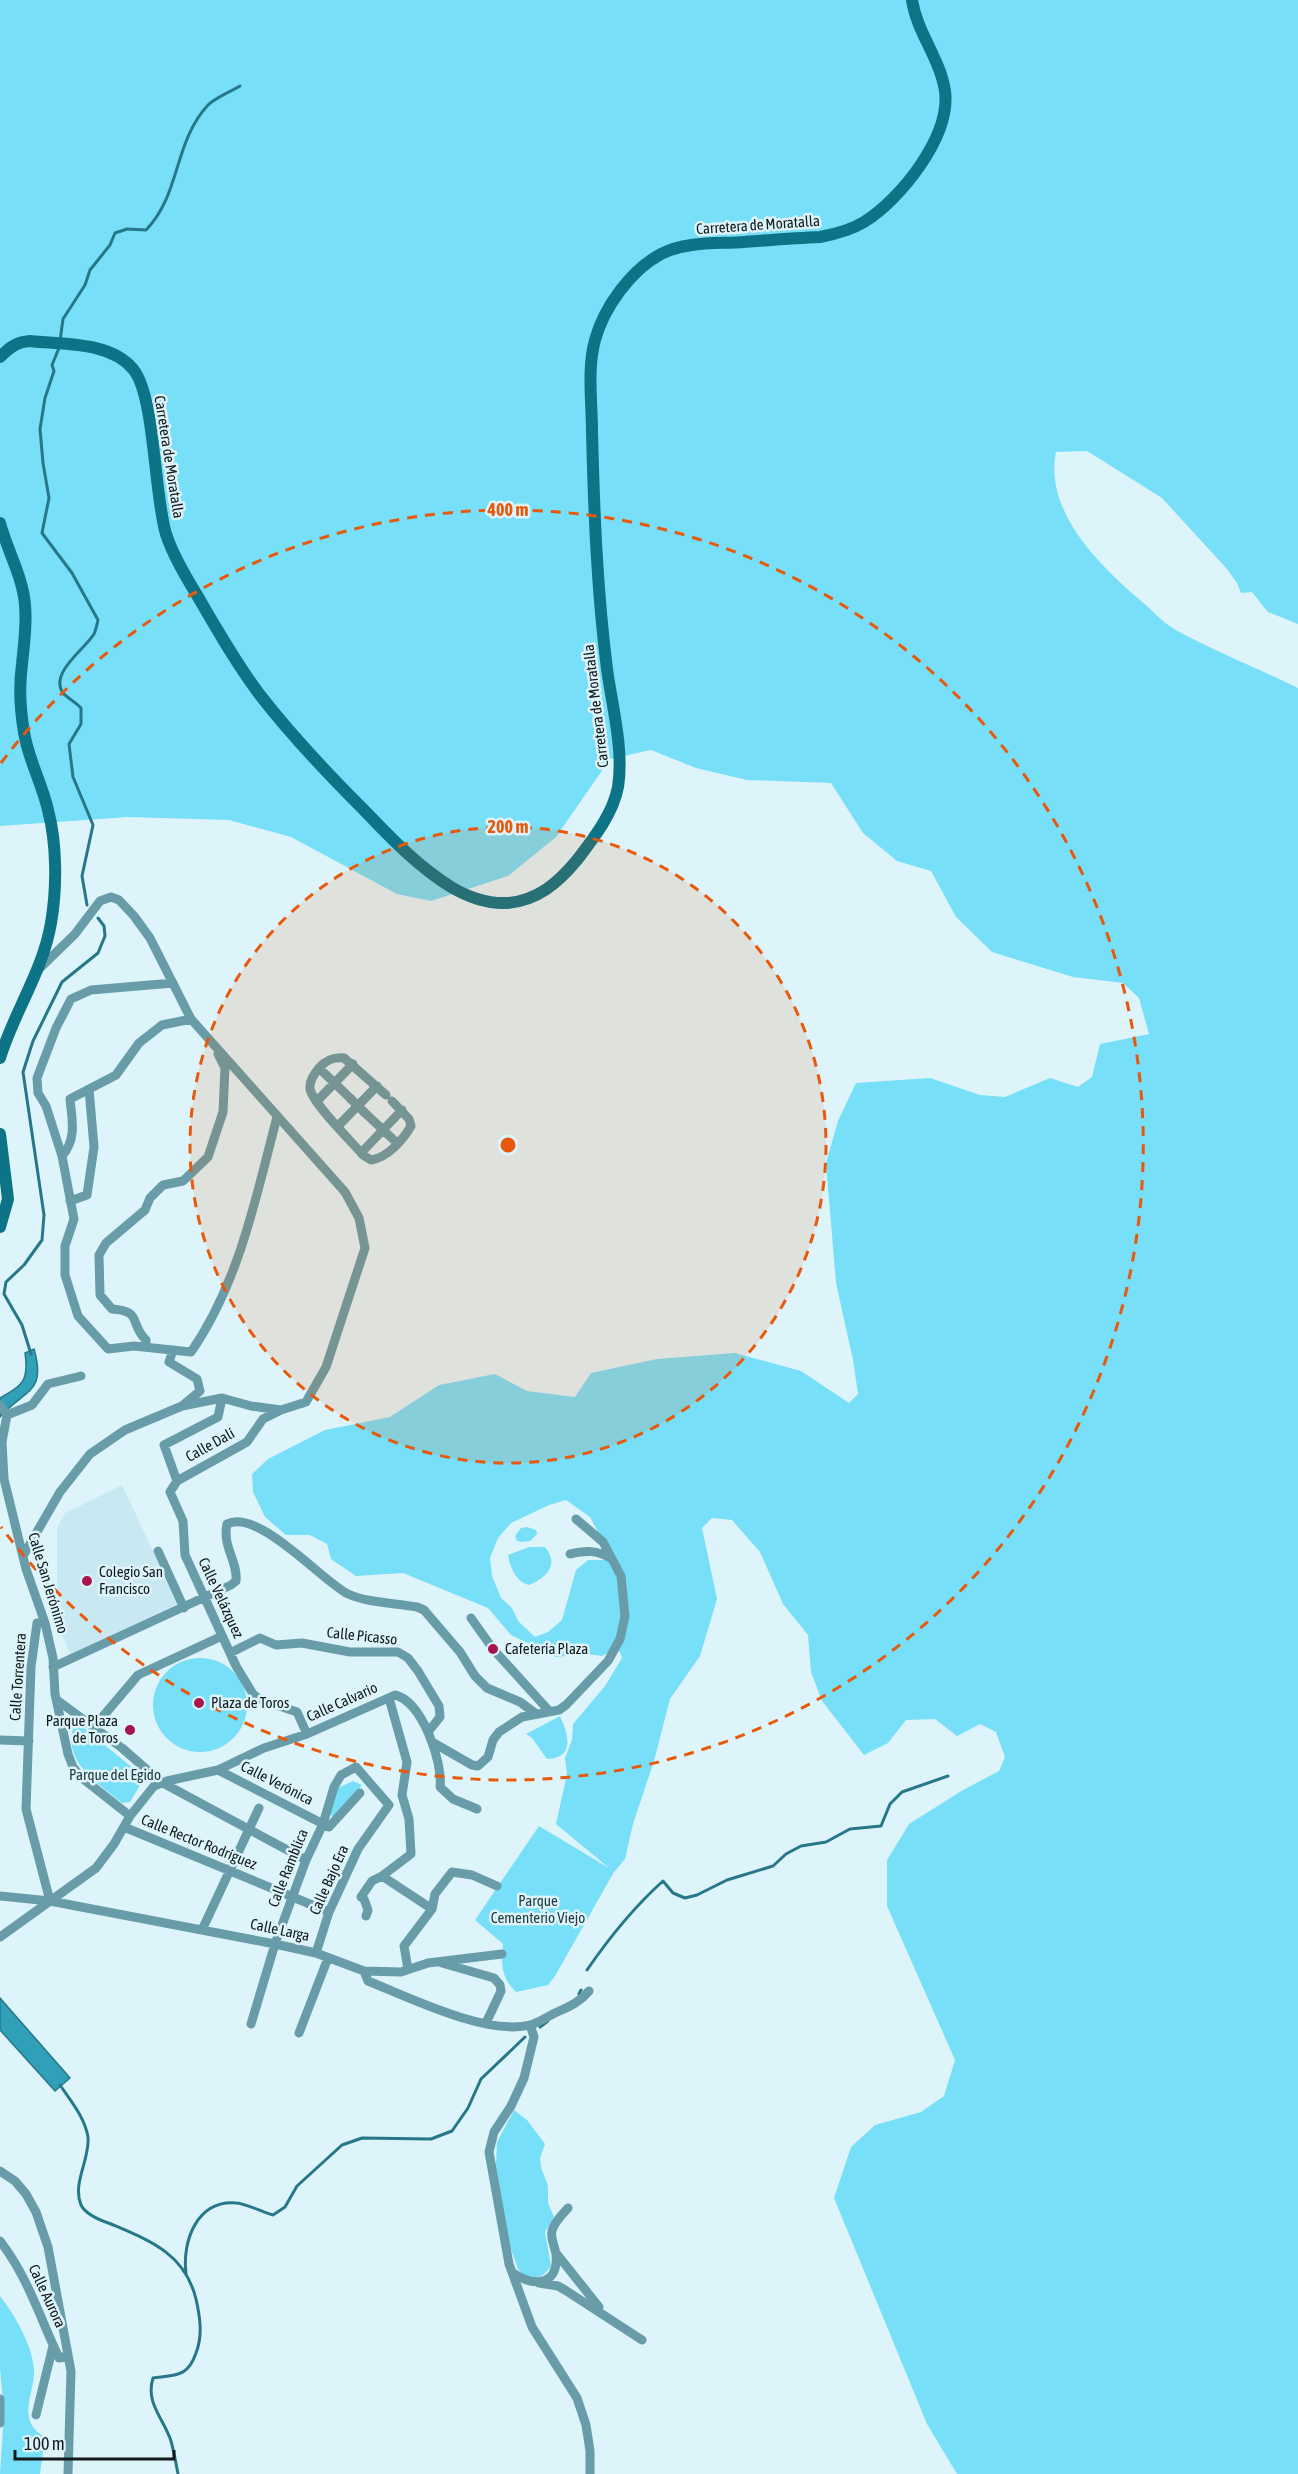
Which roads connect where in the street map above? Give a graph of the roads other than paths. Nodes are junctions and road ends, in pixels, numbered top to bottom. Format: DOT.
graph roads {
  1 [pos="912,0"];
  2 [pos="0,357"];
  3 [pos="0,523"];
  4 [pos="35,973"];
  5 [pos="173,983"];
  6 [pos="191,1018"];
  7 [pos="212,1041"];
  8 [pos="0,1058"];
  9 [pos="353,1064"];
  10 [pos="319,1068"];
  11 [pos="334,1083"];
  12 [pos="377,1086"];
  13 [pos="89,1089"];
  14 [pos="317,1101"];
  15 [pos="402,1110"];
  16 [pos="277,1117"];
  17 [pos="338,1126"];
  18 [pos="383,1130"];
  19 [pos="0,1134"];
  20 [pos="397,1143"];
  21 [pos="361,1153"];
  22 [pos="62,1156"];
  23 [pos="70,1200"];
  24 [pos="0,1227"];
  25 [pos="146,1347"];
  26 [pos="172,1350"];
  27 [pos="81,1376"];
  28 [pos="222,1398"];
  29 [pos="182,1406"];
  30 [pos="281,1410"];
  31 [pos="4,1411"];
  32 [pos="177,1481"];
  33 [pos="576,1518"];
  34 [pos="158,1551"];
  35 [pos="570,1554"];
  36 [pos="23,1556"];
  37 [pos="614,1560"];
  38 [pos="205,1598"];
  39 [pos="184,1608"];
  40 [pos="471,1618"];
  41 [pos="45,1623"];
  42 [pos="222,1636"];
  43 [pos="230,1653"];
  44 [pos="53,1667"];
  45 [pos="388,1698"];
  46 [pos="57,1700"];
  47 [pos="550,1712"];
  48 [pos="535,1713"];
  49 [pos="94,1727"];
  50 [pos="428,1732"];
  51 [pos="307,1734"];
  52 [pos="0,1740"];
  53 [pos="29,1741"];
  54 [pos="432,1742"];
  55 [pos="142,1765"];
  56 [pos="356,1767"];
  57 [pos="218,1770"];
  58 [pos="161,1782"];
  59 [pos="148,1793"];
  60 [pos="360,1793"];
  61 [pos="259,1808"];
  62 [pos="477,1809"];
  63 [pos="130,1816"];
  64 [pos="323,1824"];
  65 [pos="124,1827"];
  66 [pos="249,1829"];
  67 [pos="306,1860"];
  68 [pos="230,1870"];
  69 [pos="382,1876"];
  70 [pos="497,1886"];
  71 [pos="0,1896"];
  72 [pos="291,1898"];
  73 [pos="50,1900"];
  74 [pos="432,1909"];
  75 [pos="329,1912"];
  76 [pos="366,1916"];
  77 [pos="202,1930"];
  78 [pos="0,1937"];
  79 [pos="275,1944"];
  80 [pos="316,1953"];
  81 [pos="502,1954"];
  82 [pos="328,1958"];
  83 [pos="440,1962"];
  84 [pos="408,1970"];
  85 [pos="364,1971"];
  86 [pos="589,1991"];
  87 [pos="251,2024"];
  88 [pos="486,2024"];
  89 [pos="530,2025"];
  90 [pos="299,2032"];
  91 [pos="0,2171"];
  92 [pos="568,2208"];
  93 [pos="0,2241"];
  94 [pos="556,2253"];
  95 [pos="513,2273"];
  96 [pos="539,2283"];
  97 [pos="608,2316"];
  98 [pos="642,2340"];
  99 [pos="53,2346"];
  100 [pos="68,2356"];
  101 [pos="0,2399"];
  102 [pos="36,2415"];
  103 [pos="0,2423"];
  104 [pos="68,2474"];
  105 [pos="590,2474"];
  1 -- 2 [label="main road, Carretera de Moratalla"];
  3 -- 4 [label="main road"];
  4 -- 5 [label="street"];
  4 -- 8 [label="main road"];
  5 -- 6 [label="street"];
  5 -- 22 [label="street"];
  6 -- 7 [label="street"];
  6 -- 13 [label="street"];
  7 -- 16 [label="street, Calle Dalí"];
  7 -- 25 [label="street"];
  9 -- 10 [label="street"];
  9 -- 11 [label="street"];
  9 -- 12 [label="street"];
  10 -- 11 [label="street"];
  10 -- 14 [label="street"];
  11 -- 14 [label="street"];
  11 -- 18 [label="street, bridge"];
  12 -- 15 [label="street"];
  12 -- 17 [label="street"];
  13 -- 22 [label="street"];
  13 -- 23 [label="street"];
  14 -- 17 [label="street"];
  15 -- 18 [label="street"];
  15 -- 20 [label="street"];
  16 -- 26 [label="street"];
  16 -- 30 [label="street, Calle Dalí"];
  17 -- 21 [label="street"];
  18 -- 20 [label="street"];
  18 -- 21 [label="street"];
  19 -- 24 [label="main road"];
  20 -- 21 [label="street"];
  22 -- 23 [label="street"];
  23 -- 25 [label="street"];
  25 -- 26 [label="street"];
  26 -- 29 [label="street"];
  27 -- 31 [label="street"];
  28 -- 29 [label="street"];
  28 -- 30 [label="street"];
  28 -- 32 [label="street"];
  29 -- 36 [label="street"];
  30 -- 32 [label="street, Calle Dalí"];
  31 -- 36 [label="street, Calle San Jerónimo"];
  32 -- 38 [label="street, Calle Velázquez"];
  33 -- 37 [label="street"];
  34 -- 39 [label="street"];
  35 -- 37 [label="street"];
  36 -- 41 [label="street, Calle San Jerónimo"];
  37 -- 47 [label="street"];
  38 -- 39 [label="street"];
  38 -- 42 [label="street, Calle Velázquez"];
  38 -- 48 [label="street"];
  39 -- 44 [label="street"];
  40 -- 47 [label="street"];
  41 -- 44 [label="street, Calle San Jerónimo"];
  41 -- 53 [label="street, Calle Torrentera"];
  42 -- 43 [label="street, Calle Velázquez"];
  42 -- 49 [label="street"];
  43 -- 50 [label="street, Calle Picasso"];
  43 -- 51 [label="street, Calle Velázquez"];
  44 -- 46 [label="street, Calle San Jerónimo"];
  45 -- 50 [label="street, Calle Calvario"];
  45 -- 51 [label="street, Calle Calvario"];
  45 -- 69 [label="street"];
  46 -- 49 [label="street"];
  46 -- 63 [label="street, Calle San Jerónimo"];
  47 -- 48 [label="street"];
  48 -- 54 [label="street"];
  49 -- 55 [label="street"];
  50 -- 54 [label="street, Calle Calvario"];
  51 -- 57 [label="street, Calle Calvario"];
  52 -- 53 [label="street, Calle Torrentera"];
  53 -- 73 [label="street, Calle Torrentera"];
  54 -- 62 [label="street, Calle Calvario"];
  55 -- 58 [label="street"];
  55 -- 59 [label="street"];
  56 -- 64 [label="street, Calle Ramblica"];
  56 -- 75 [label="street, Calle Bajo Era"];
  57 -- 58 [label="street, Calle Calvario"];
  57 -- 64 [label="street, Calle Verónica"];
  58 -- 59 [label="street"];
  58 -- 66 [label="street"];
  59 -- 63 [label="street"];
  60 -- 64 [label="street"];
  61 -- 66 [label="street"];
  63 -- 65 [label="street"];
  64 -- 67 [label="street, Calle Ramblica"];
  65 -- 68 [label="street, Calle Rector Rodríguez"];
  65 -- 73 [label="street"];
  66 -- 67 [label="street"];
  66 -- 68 [label="street"];
  67 -- 72 [label="street, Calle Ramblica"];
  68 -- 72 [label="street, Calle Rector Rodríguez"];
  68 -- 77 [label="street"];
  69 -- 74 [label="street"];
  69 -- 76 [label="street"];
  70 -- 74 [label="street"];
  71 -- 73 [label="street, Calle Larga"];
  72 -- 75 [label="street, Calle Rector Rodríguez"];
  72 -- 79 [label="street, Calle Ramblica"];
  73 -- 77 [label="street, Calle Larga"];
  73 -- 78 [label="street"];
  74 -- 84 [label="street"];
  75 -- 80 [label="street, Calle Bajo Era"];
  77 -- 79 [label="street, Calle Larga"];
  79 -- 80 [label="street, Calle Larga"];
  79 -- 87 [label="street, Calle Ramblica"];
  80 -- 82 [label="street, Calle Larga"];
  81 -- 83 [label="street, Calle Larga"];
  82 -- 85 [label="street, Calle Larga"];
  82 -- 90 [label="street"];
  83 -- 84 [label="street, Calle Larga"];
  83 -- 88 [label="street"];
  84 -- 85 [label="street, Calle Larga"];
  85 -- 88 [label="street"];
  86 -- 89 [label="street"];
  88 -- 89 [label="street"];
  89 -- 95 [label="street"];
  91 -- 100 [label="street"];
  92 -- 94 [label="street"];
  93 -- 99 [label="street, Calle Aurora"];
  94 -- 96 [label="street"];
  94 -- 97 [label="street"];
  95 -- 96 [label="street"];
  95 -- 105 [label="street"];
  96 -- 97 [label="street"];
  97 -- 98 [label="street"];
  99 -- 100 [label="street, Calle Aurora"];
  99 -- 102 [label="street"];
  100 -- 104 [label="street"];
  101 -- 103 [label="street"];
}
